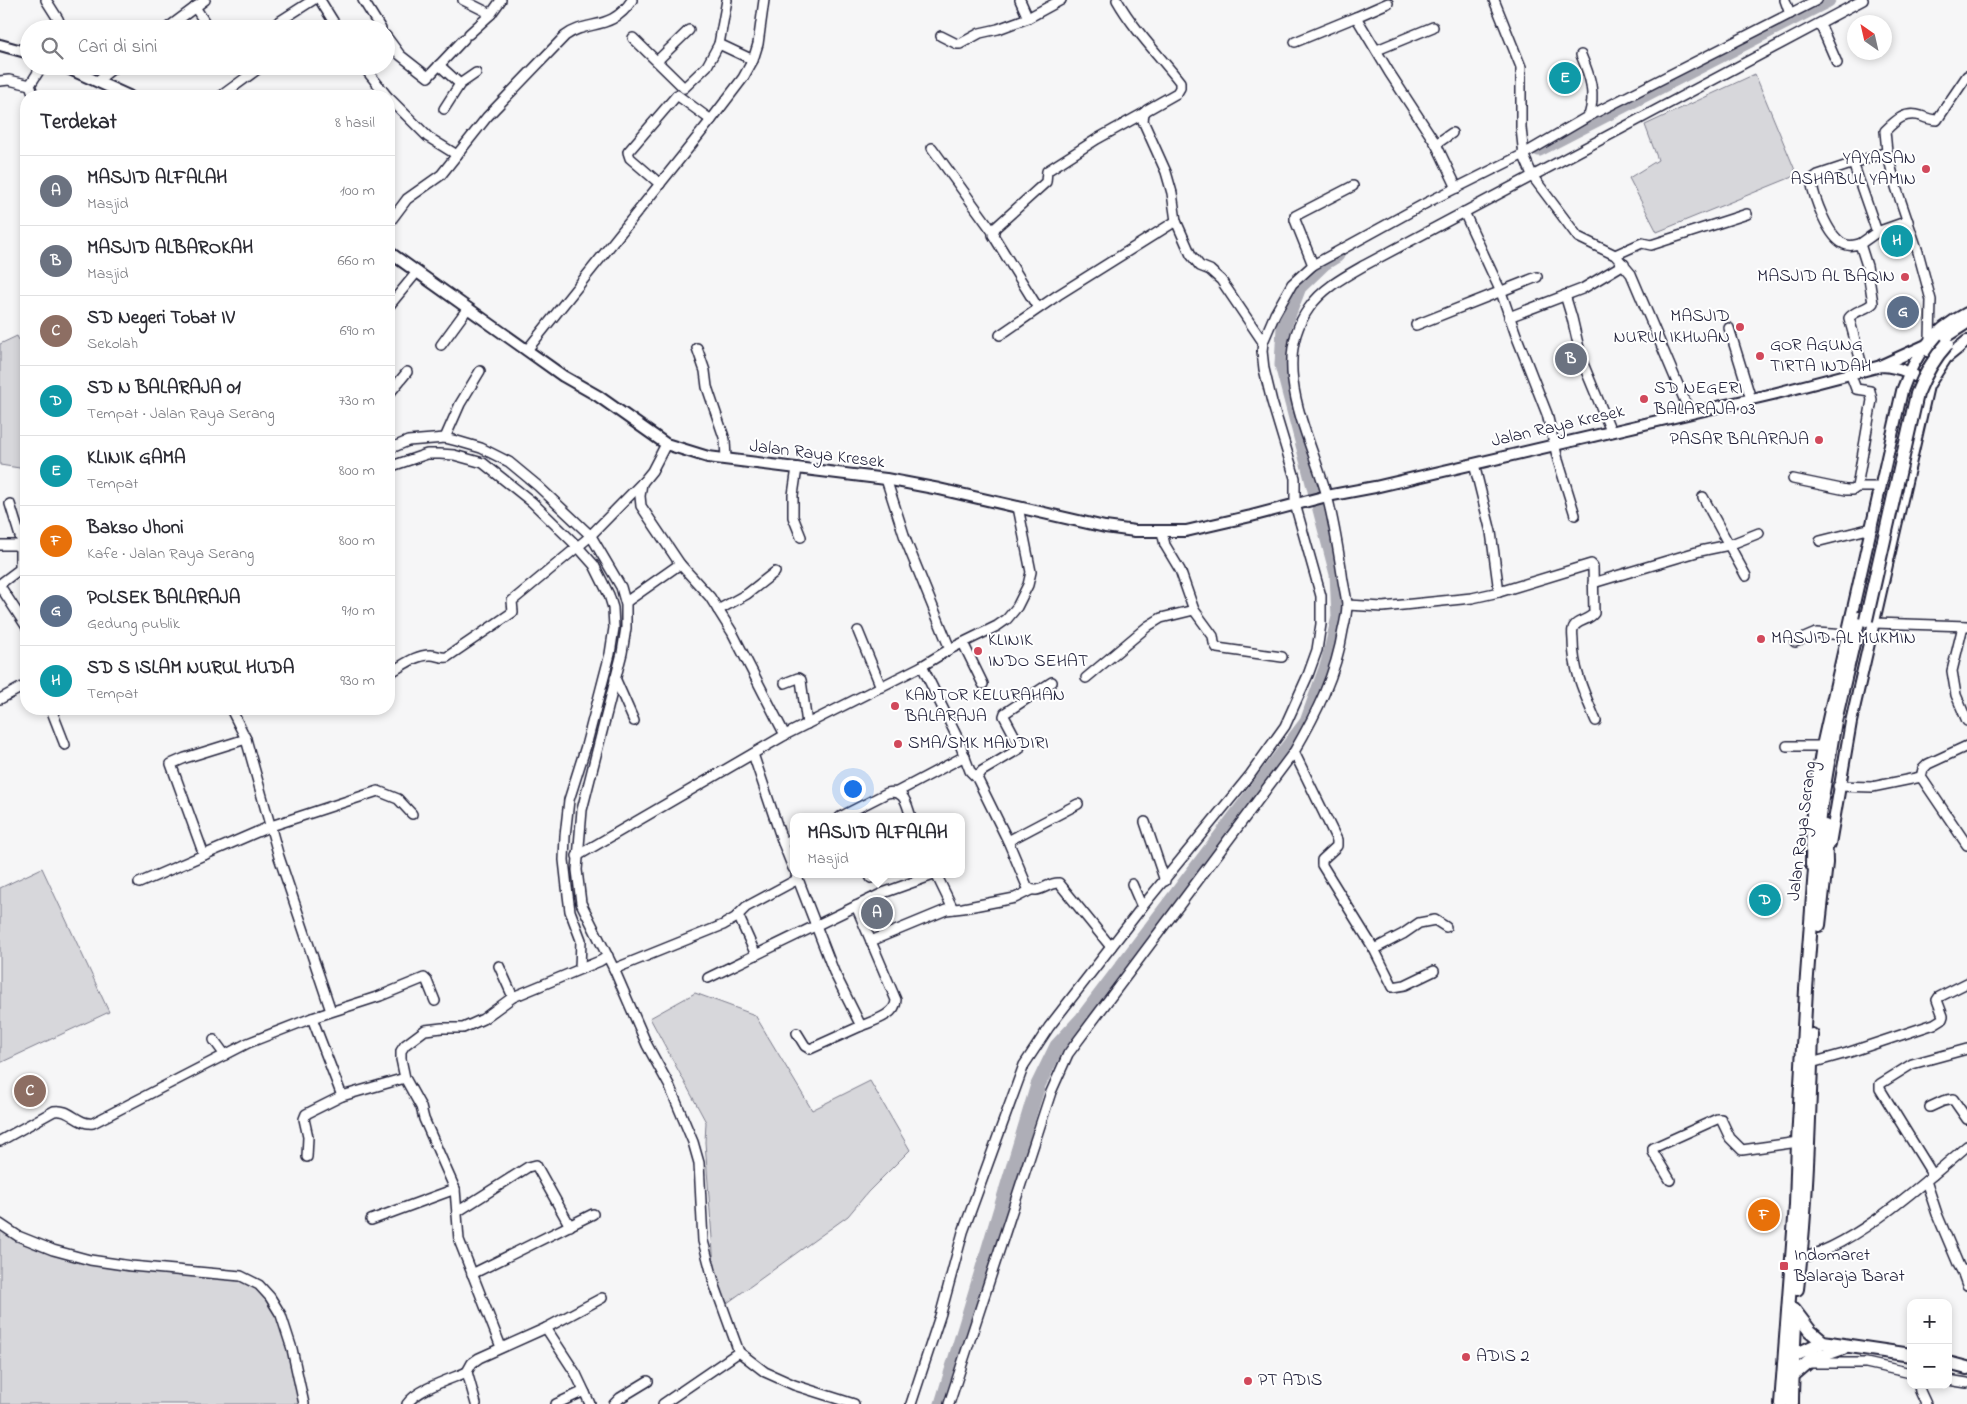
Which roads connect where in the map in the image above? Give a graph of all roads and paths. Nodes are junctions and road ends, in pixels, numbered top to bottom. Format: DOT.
graph roads {
  1 [pos="46,0"];
  2 [pos="205,0"];
  3 [pos="313,0"];
  4 [pos="320,0"];
  5 [pos="363,0"];
  6 [pos="463,0"];
  7 [pos="502,0"];
  8 [pos="632,0"];
  9 [pos="727,0"];
  10 [pos="764,0"];
  11 [pos="1020,0"];
  12 [pos="1061,0"];
  13 [pos="1117,0"];
  14 [pos="1494,0"];
  15 [pos="1785,0"];
  16 [pos="1817,0"];
  17 [pos="1863,0"];
  18 [pos="1388,2"];
  19 [pos="195,7"];
  20 [pos="491,14"];
  21 [pos="1790,14"];
  22 [pos="1356,17"];
  23 [pos="1028,18"];
  24 [pos="58,20"];
  25 [pos="178,20"];
  26 [pos="203,20"];
  27 [pos="282,20"];
  28 [pos="332,20"];
  29 [pos="375,20"];
  30 [pos="1820,24"];
  31 [pos="1432,27"];
  32 [pos="689,30"];
  33 [pos="941,36"];
  34 [pos="634,38"];
  35 [pos="1295,42"];
  36 [pos="719,44"];
  37 [pos="0,45"];
  38 [pos="395,49"];
  39 [pos="1377,50"];
  40 [pos="20,51"];
  41 [pos="1581,54"];
  42 [pos="753,60"];
  43 [pos="657,61"];
  44 [pos="1837,63"];
  45 [pos="439,65"];
  46 [pos="476,73"];
  47 [pos="36,75"];
  48 [pos="84,75"];
  49 [pos="105,75"];
  50 [pos="250,75"];
  51 [pos="370,75"];
  52 [pos="1967,76"];
  53 [pos="0,81"];
  54 [pos="97,81"];
  55 [pos="460,84"];
  56 [pos="30,85"];
  57 [pos="684,88"];
  58 [pos="32,90"];
  59 [pos="116,90"];
  60 [pos="229,90"];
  61 [pos="382,90"];
  62 [pos="677,95"];
  63 [pos="395,104"];
  64 [pos="444,110"];
  65 [pos="1144,113"];
  66 [pos="1589,116"];
  67 [pos="711,120"];
  68 [pos="1452,134"];
  69 [pos="1436,144"];
  70 [pos="932,148"];
  71 [pos="1887,152"];
  72 [pos="457,155"];
  73 [pos="1524,155"];
  74 [pos="1853,163"];
  75 [pos="1532,175"];
  76 [pos="660,184"];
  77 [pos="1353,186"];
  78 [pos="1457,188"];
  79 [pos="1464,212"];
  80 [pos="1747,214"];
  81 [pos="395,215"];
  82 [pos="1176,221"];
  83 [pos="1908,222"];
  84 [pos="993,232"];
  85 [pos="1877,232"];
  86 [pos="1860,244"];
  87 [pos="1615,255"];
  88 [pos="395,256"];
  89 [pos="1624,264"];
  90 [pos="1313,265"];
  91 [pos="416,272"];
  92 [pos="1537,277"];
  93 [pos="1501,292"];
  94 [pos="1565,295"];
  95 [pos="395,298"];
  96 [pos="468,308"];
  97 [pos="1038,308"];
  98 [pos="1967,313"];
  99 [pos="1509,317"];
  100 [pos="1967,322"];
  101 [pos="1416,326"];
  102 [pos="1729,328"];
  103 [pos="1967,331"];
  104 [pos="1000,335"];
  105 [pos="1967,341"];
  106 [pos="1263,342"];
  107 [pos="1927,343"];
  108 [pos="441,345"];
  109 [pos="697,348"];
  110 [pos="527,350"];
  111 [pos="1881,366"];
  112 [pos="1863,369"];
  113 [pos="480,371"];
  114 [pos="407,372"];
  115 [pos="1909,372"];
  116 [pos="1850,373"];
  117 [pos="1928,386"];
  118 [pos="395,387"];
  119 [pos="1751,399"];
  120 [pos="1690,413"];
  121 [pos="1894,418"];
  122 [pos="1917,429"];
  123 [pos="1612,432"];
  124 [pos="445,438"];
  125 [pos="666,444"];
  126 [pos="1554,445"];
  127 [pos="395,446"];
  128 [pos="487,458"];
  129 [pos="726,459"];
  130 [pos="507,463"];
  131 [pos="1474,464"];
  132 [pos="395,465"];
  133 [pos="797,468"];
  134 [pos="496,472"];
  135 [pos="886,479"];
  136 [pos="1793,479"];
  137 [pos="519,480"];
  138 [pos="642,482"];
  139 [pos="1857,487"];
  140 [pos="1880,488"];
  141 [pos="538,497"];
  142 [pos="1325,497"];
  143 [pos="1703,497"];
  144 [pos="1298,503"];
  145 [pos="10,504"];
  146 [pos="1018,507"];
  147 [pos="1575,515"];
  148 [pos="1872,528"];
  149 [pos="1162,532"];
  150 [pos="1759,533"];
  151 [pos="20,536"];
  152 [pos="589,537"];
  153 [pos="801,537"];
  154 [pos="1820,541"];
  155 [pos="20,544"];
  156 [pos="0,545"];
  157 [pos="1729,545"];
  158 [pos="579,546"];
  159 [pos="680,564"];
  160 [pos="20,570"];
  161 [pos="775,572"];
  162 [pos="1746,576"];
  163 [pos="609,577"];
  164 [pos="1593,583"];
  165 [pos="0,585"];
  166 [pos="615,591"];
  167 [pos="1499,592"];
  168 [pos="1857,592"];
  169 [pos="1880,593"];
  170 [pos="1347,605"];
  171 [pos="621,606"];
  172 [pos="718,610"];
  173 [pos="1194,610"];
  174 [pos="20,617"];
  175 [pos="1874,623"];
  176 [pos="1965,626"];
  177 [pos="620,628"];
  178 [pos="858,631"];
  179 [pos="1847,635"];
  180 [pos="1795,642"];
  181 [pos="963,643"];
  182 [pos="950,649"];
  183 [pos="616,653"];
  184 [pos="1282,657"];
  185 [pos="922,666"];
  186 [pos="395,670"];
  187 [pos="615,678"];
  188 [pos="1086,678"];
  189 [pos="1052,682"];
  190 [pos="785,683"];
  191 [pos="983,684"];
  192 [pos="881,687"];
  193 [pos="20,688"];
  194 [pos="0,699"];
  195 [pos="53,715"];
  196 [pos="235,715"];
  197 [pos="634,721"];
  198 [pos="1596,721"];
  199 [pos="1967,721"];
  200 [pos="807,724"];
  201 [pos="785,735"];
  202 [pos="246,739"];
  203 [pos="65,745"];
  204 [pos="1787,746"];
  205 [pos="1822,746"];
  206 [pos="1967,746"];
  207 [pos="1294,752"];
  208 [pos="753,754"];
  209 [pos="965,756"];
  210 [pos="1921,777"];
  211 [pos="977,778"];
  212 [pos="1838,786"];
  213 [pos="896,792"];
  214 [pos="1078,804"];
  215 [pos="848,813"];
  216 [pos="909,813"];
  217 [pos="412,814"];
  218 [pos="1822,816"];
  219 [pos="1145,822"];
  220 [pos="271,826"];
  221 [pos="790,840"];
  222 [pos="1008,841"];
  223 [pos="783,843"];
  224 [pos="1967,846"];
  225 [pos="204,855"];
  226 [pos="577,856"];
  227 [pos="790,860"];
  228 [pos="795,878"];
  229 [pos="797,878"];
  230 [pos="925,878"];
  231 [pos="938,878"];
  232 [pos="1164,881"];
  233 [pos="139,883"];
  234 [pos="1132,884"];
  235 [pos="1031,890"];
  236 [pos="1817,896"];
  237 [pos="856,906"];
  238 [pos="1142,907"];
  239 [pos="953,909"];
  240 [pos="738,915"];
  241 [pos="816,926"];
  242 [pos="1446,927"];
  243 [pos="871,941"];
  244 [pos="1111,946"];
  245 [pos="1374,949"];
  246 [pos="756,955"];
  247 [pos="604,958"];
  248 [pos="499,966"];
  249 [pos="581,968"];
  250 [pos="614,969"];
  251 [pos="1434,971"];
  252 [pos="708,978"];
  253 [pos="1967,983"];
  254 [pos="513,997"];
  255 [pos="435,1001"];
  256 [pos="331,1011"];
  257 [pos="312,1018"];
  258 [pos="861,1026"];
  259 [pos="797,1033"];
  260 [pos="214,1040"];
  261 [pos="1967,1050"];
  262 [pos="225,1055"];
  263 [pos="1811,1063"];
  264 [pos="405,1078"];
  265 [pos="342,1096"];
  266 [pos="1805,1099"];
  267 [pos="1930,1107"];
  268 [pos="1967,1119"];
  269 [pos="0,1141"];
  270 [pos="1802,1142"];
  271 [pos="1967,1146"];
  272 [pos="308,1157"];
  273 [pos="1929,1178"];
  274 [pos="1670,1180"];
  275 [pos="455,1189"];
  276 [pos="457,1212"];
  277 [pos="593,1214"];
  278 [pos="371,1220"];
  279 [pos="0,1224"];
  280 [pos="570,1226"];
  281 [pos="1796,1259"];
  282 [pos="1965,1271"];
  283 [pos="472,1274"];
  284 [pos="1967,1285"];
  285 [pos="602,1298"];
  286 [pos="1792,1300"];
  287 [pos="1795,1313"];
  288 [pos="546,1328"];
  289 [pos="1829,1343"];
  290 [pos="1850,1346"];
  291 [pos="501,1347"];
  292 [pos="1907,1354"];
  293 [pos="735,1355"];
  294 [pos="1790,1357"];
  295 [pos="1806,1363"];
  296 [pos="1952,1364"];
  297 [pos="1967,1368"];
  298 [pos="467,1372"];
  299 [pos="1907,1372"];
  300 [pos="1791,1377"];
  301 [pos="648,1381"];
  302 [pos="1952,1381"];
  303 [pos="1967,1383"];
  304 [pos="1920,1389"];
  305 [pos="585,1393"];
  306 [pos="304,1404"];
  307 [pos="408,1404"];
  308 [pos="476,1404"];
  309 [pos="556,1404"];
  310 [pos="590,1404"];
  311 [pos="614,1404"];
  312 [pos="664,1404"];
  313 [pos="854,1404"];
  314 [pos="911,1404"];
  315 [pos="949,1404"];
  316 [pos="1781,1404"];
  317 [pos="1792,1404"];
  318 [pos="1926,1404"];
  1 -- 24 [label="street"];
  2 -- 19 [label="street"];
  3 -- 27 [label="street"];
  4 -- 28 [label="street"];
  5 -- 29 [label="street"];
  6 -- 20 [label="street"];
  7 -- 20 [label="street"];
  8 -- 72 [label="street"];
  9 -- 36 [label="street"];
  10 -- 42 [label="street"];
  11 -- 23 [label="street"];
  12 -- 23 [label="street"];
  13 -- 65 [label="street"];
  14 -- 73 [label="street"];
  15 -- 21 [label="street"];
  16 -- 21 [label="street"];
  17 -- 30 [label="street"];
  18 -- 22 [label="street"];
  19 -- 25 [label="street"];
  19 -- 26 [label="street"];
  20 -- 45 [label="street"];
  21 -- 66 [label="street"];
  22 -- 35 [label="street"];
  22 -- 39 [label="street"];
  23 -- 33 [label="street"];
  30 -- 44 [label="street"];
  30 -- 75 [label="street"];
  31 -- 39 [label="street"];
  32 -- 43 [label="street"];
  34 -- 43 [label="street"];
  36 -- 42 [label="street"];
  36 -- 57 [label="street"];
  37 -- 40 [label="main road"];
  38 -- 45 [label="street"];
  39 -- 69 [label="street"];
  41 -- 66 [label="street"];
  42 -- 67 [label="street"];
  43 -- 57 [label="street"];
  45 -- 55 [label="street"];
  46 -- 55 [label="street"];
  47 -- 56 [label="street"];
  48 -- 54 [label="main road"];
  49 -- 54 [label="street"];
  50 -- 60 [label="street"];
  51 -- 61 [label="street"];
  52 -- 71 [label="street"];
  53 -- 56 [label="street"];
  54 -- 59 [label="main road"];
  55 -- 64 [label="street"];
  56 -- 58 [label="street"];
  57 -- 62 [label="street"];
  62 -- 67 [label="street"];
  62 -- 76 [label="street"];
  63 -- 72 [label="street"];
  65 -- 82 [label="street"];
  65 -- 84 [label="street"];
  66 -- 73 [label="street"];
  67 -- 76 [label="street"];
  68 -- 69 [label="street"];
  69 -- 78 [label="street"];
  70 -- 84 [label="street"];
  71 -- 74 [label="street"];
  71 -- 83 [label="street"];
  72 -- 81 [label="street"];
  73 -- 75 [label="street"];
  73 -- 78 [label="street"];
  74 -- 85 [label="street"];
  74 -- 86 [label="street"];
  75 -- 79 [label="street"];
  75 -- 87 [label="street"];
  76 -- 110 [label="street"];
  77 -- 90 [label="street"];
  78 -- 90 [label="street"];
  79 -- 93 [label="street"];
  79 -- 142 [label="street"];
  80 -- 87 [label="street"];
  82 -- 97 [label="street"];
  82 -- 106 [label="street"];
  83 -- 85 [label="street"];
  83 -- 107 [label="street"];
  84 -- 97 [label="street"];
  85 -- 86 [label="street"];
  86 -- 112 [label="street"];
  87 -- 89 [label="street"];
  88 -- 91 [label="main road, Jalan Raya Kresek"];
  89 -- 94 [label="street"];
  89 -- 120 [label="street"];
  90 -- 106 [label="street"];
  91 -- 95 [label="street"];
  91 -- 96 [label="main road, Jalan Raya Kresek"];
  92 -- 93 [label="street"];
  93 -- 99 [label="street"];
  93 -- 101 [label="street"];
  94 -- 99 [label="street"];
  94 -- 123 [label="street"];
  96 -- 108 [label="street"];
  96 -- 110 [label="main road, Jalan Raya Kresek"];
  97 -- 104 [label="street"];
  98 -- 107 [label="main road"];
  99 -- 126 [label="street"];
  100 -- 218 [label="highway, Jalan Raya Serang"];
  102 -- 119 [label="street"];
  103 -- 218 [label="highway, Jalan Raya Serang, bridge"];
  105 -- 117 [label="main road"];
  106 -- 144 [label="street"];
  107 -- 111 [label="main road"];
  107 -- 115 [label="main road"];
  109 -- 129 [label="street"];
  110 -- 125 [label="main road, Jalan Raya Kresek"];
  111 -- 112 [label="main road, Jalan Raya Kresek"];
  111 -- 115 [label="main road, Jalan Raya Kresek"];
  112 -- 116 [label="main road, Jalan Raya Kresek"];
  113 -- 124 [label="street"];
  114 -- 118 [label="street"];
  115 -- 117 [label="main road"];
  115 -- 121 [label="main road"];
  116 -- 119 [label="main road, Jalan Raya Kresek"];
  116 -- 139 [label="street"];
  117 -- 122 [label="main road"];
  119 -- 120 [label="main road, Jalan Raya Kresek"];
  120 -- 123 [label="main road, Jalan Raya Kresek"];
  121 -- 122 [label="main road"];
  121 -- 140 [label="main road"];
  122 -- 169 [label="main road"];
  123 -- 126 [label="main road, Jalan Raya Kresek"];
  124 -- 127 [label="street"];
  124 -- 128 [label="street"];
  125 -- 129 [label="main road, Jalan Raya Kresek"];
  125 -- 138 [label="street"];
  126 -- 131 [label="main road, Jalan Raya Kresek"];
  126 -- 147 [label="street"];
  128 -- 130 [label="street"];
  128 -- 132 [label="street"];
  128 -- 134 [label="street"];
  129 -- 133 [label="main road, Jalan Raya Kresek"];
  130 -- 134 [label="street"];
  130 -- 137 [label="street"];
  131 -- 142 [label="main road, Jalan Raya Kresek"];
  131 -- 167 [label="street"];
  133 -- 135 [label="main road, Jalan Raya Kresek"];
  133 -- 153 [label="street"];
  134 -- 137 [label="street"];
  135 -- 146 [label="main road, Jalan Raya Kresek"];
  135 -- 182 [label="street"];
  136 -- 139 [label="street"];
  137 -- 141 [label="street"];
  137 -- 141 [label="street"];
  138 -- 152 [label="street"];
  138 -- 159 [label="street"];
  139 -- 140 [label="street"];
  140 -- 148 [label="main road"];
  141 -- 152 [label="street"];
  141 -- 158 [label="street"];
  142 -- 144 [label="main road, Jalan Raya Kresek"];
  142 -- 170 [label="street"];
  143 -- 157 [label="street"];
  144 -- 149 [label="main road, Jalan Raya Kresek"];
  144 -- 232 [label="street"];
  145 -- 151 [label="street"];
  146 -- 149 [label="main road, Jalan Raya Kresek"];
  146 -- 181 [label="street"];
  148 -- 154 [label="street"];
  148 -- 168 [label="main road"];
  149 -- 173 [label="street"];
  150 -- 157 [label="street"];
  152 -- 158 [label="street"];
  152 -- 163 [label="street"];
  155 -- 156 [label="street"];
  157 -- 162 [label="street"];
  157 -- 164 [label="street"];
  158 -- 163 [label="street"];
  158 -- 186 [label="street"];
  159 -- 171 [label="street"];
  159 -- 172 [label="street"];
  160 -- 165 [label="street"];
  161 -- 172 [label="street"];
  163 -- 166 [label="street"];
  163 -- 166 [label="street"];
  164 -- 167 [label="street"];
  164 -- 198 [label="street"];
  165 -- 174 [label="street"];
  166 -- 171 [label="street"];
  166 -- 171 [label="street"];
  167 -- 170 [label="street"];
  168 -- 169 [label="main road"];
  168 -- 179 [label="main road"];
  169 -- 175 [label="main road"];
  170 -- 207 [label="street"];
  171 -- 177 [label="street"];
  171 -- 177 [label="street"];
  172 -- 201 [label="street"];
  173 -- 184 [label="street"];
  173 -- 188 [label="street"];
  175 -- 176 [label="street"];
  175 -- 212 [label="main road"];
  176 -- 199 [label="street"];
  177 -- 183 [label="street"];
  178 -- 192 [label="street"];
  179 -- 180 [label="street"];
  179 -- 205 [label="main road"];
  181 -- 182 [label="street"];
  181 -- 191 [label="street"];
  182 -- 185 [label="street"];
  183 -- 187 [label="street"];
  183 -- 249 [label="street"];
  185 -- 192 [label="street"];
  185 -- 209 [label="street"];
  187 -- 197 [label="street"];
  187 -- 226 [label="street"];
  189 -- 211 [label="street"];
  190 -- 200 [label="street"];
  192 -- 200 [label="street"];
  193 -- 194 [label="street"];
  195 -- 203 [label="street"];
  196 -- 202 [label="street"];
  200 -- 201 [label="street"];
  201 -- 208 [label="street"];
  202 -- 220 [label="street"];
  202 -- 225 [label="street"];
  204 -- 205 [label="street"];
  205 -- 236 [label="main road"];
  206 -- 210 [label="street"];
  207 -- 245 [label="street"];
  207 -- 315 [label="street"];
  208 -- 223 [label="street"];
  208 -- 226 [label="street"];
  209 -- 211 [label="street"];
  209 -- 213 [label="street"];
  210 -- 212 [label="street"];
  210 -- 224 [label="street"];
  211 -- 222 [label="street"];
  212 -- 236 [label="main road"];
  213 -- 215 [label="street"];
  213 -- 216 [label="street"];
  214 -- 222 [label="street"];
  217 -- 220 [label="street"];
  218 -- 236 [label="highway, Jalan Raya Serang"];
  219 -- 232 [label="street"];
  220 -- 225 [label="street"];
  220 -- 256 [label="street"];
  221 -- 223 [label="street"];
  222 -- 235 [label="street"];
  223 -- 227 [label="street"];
  225 -- 233 [label="street"];
  226 -- 247 [label="street"];
  228 -- 240 [label="street"];
  229 -- 241 [label="street"];
  230 -- 237 [label="street"];
  231 -- 239 [label="street"];
  232 -- 238 [label="street"];
  234 -- 238 [label="street"];
  235 -- 239 [label="street"];
  235 -- 244 [label="street"];
  236 -- 263 [label="highway, Jalan Raya Serang"];
  236 -- 266 [label="highway, Jalan Raya Serang"];
  237 -- 241 [label="street"];
  237 -- 243 [label="street"];
  238 -- 244 [label="street"];
  239 -- 243 [label="street"];
  240 -- 246 [label="street"];
  240 -- 250 [label="street"];
  241 -- 246 [label="street"];
  241 -- 258 [label="street"];
  242 -- 245 [label="street"];
  243 -- 258 [label="street"];
  244 -- 314 [label="street"];
  245 -- 251 [label="street"];
  246 -- 252 [label="street"];
  247 -- 249 [label="street"];
  247 -- 250 [label="street"];
  248 -- 254 [label="street"];
  249 -- 254 [label="street"];
  250 -- 293 [label="street"];
  253 -- 263 [label="street"];
  254 -- 264 [label="street"];
  255 -- 256 [label="street"];
  256 -- 257 [label="street"];
  257 -- 262 [label="street"];
  257 -- 265 [label="street"];
  258 -- 259 [label="street"];
  260 -- 262 [label="street"];
  261 -- 273 [label="street"];
  262 -- 269 [label="street"];
  263 -- 266 [label="highway, Jalan Raya Serang"];
  264 -- 265 [label="street"];
  264 -- 275 [label="street"];
  265 -- 272 [label="street"];
  266 -- 270 [label="highway, Jalan Raya Serang"];
  267 -- 268 [label="street"];
  270 -- 274 [label="street"];
  270 -- 281 [label="highway, Jalan Raya Serang"];
  271 -- 273 [label="street"];
  273 -- 281 [label="street"];
  273 -- 282 [label="street"];
  275 -- 276 [label="street"];
  275 -- 278 [label="street"];
  276 -- 280 [label="street"];
  276 -- 283 [label="street"];
  277 -- 280 [label="street"];
  279 -- 306 [label="street"];
  280 -- 283 [label="street"];
  281 -- 286 [label="highway, Jalan Raya Serang"];
  282 -- 284 [label="street"];
  283 -- 291 [label="street"];
  285 -- 288 [label="street"];
  286 -- 287 [label="highway, Jalan Raya Serang"];
  286 -- 289 [label="highway"];
  286 -- 294 [label="highway, Jalan Raya Serang"];
  287 -- 289 [label="highway"];
  287 -- 294 [label="highway, Jalan Raya Serang"];
  288 -- 291 [label="street"];
  288 -- 305 [label="street"];
  289 -- 290 [label="highway"];
  289 -- 294 [label="highway"];
  290 -- 292 [label="highway"];
  290 -- 295 [label="highway"];
  291 -- 298 [label="street"];
  293 -- 312 [label="street"];
  293 -- 313 [label="street"];
  294 -- 300 [label="highway, Jalan Raya Serang"];
  294 -- 316 [label="highway, Jalan Raya Serang"];
  295 -- 299 [label="street"];
  295 -- 300 [label="highway"];
  296 -- 297 [label="highway"];
  298 -- 307 [label="street"];
  298 -- 308 [label="street"];
  300 -- 317 [label="highway, Jalan Raya Serang"];
  301 -- 311 [label="street"];
  302 -- 303 [label="street"];
  304 -- 318 [label="street"];
  305 -- 309 [label="street"];
  305 -- 310 [label="street"];
}
